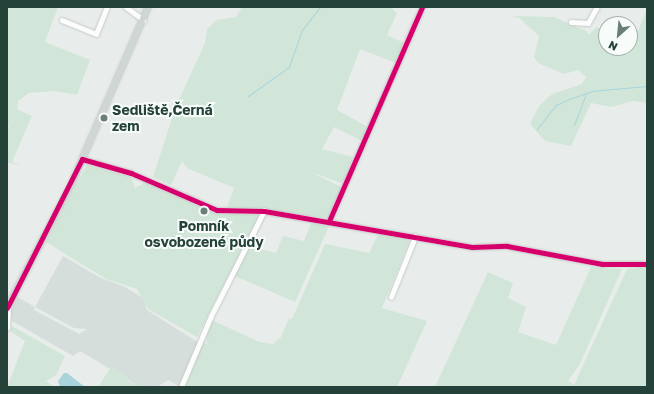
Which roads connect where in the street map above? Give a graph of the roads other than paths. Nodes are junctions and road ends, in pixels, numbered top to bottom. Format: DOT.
graph roads {
  1 [pos="108,7"];
  2 [pos="126,7"];
  3 [pos="148,7"];
  4 [pos="422,7"];
  5 [pos="597,7"];
  6 [pos="62,20"];
  7 [pos="144,20"];
  8 [pos="571,22"];
  9 [pos="82,159"];
  10 [pos="264,212"];
  11 [pos="329,221"];
  12 [pos="414,237"];
  13 [pos="647,264"];
  14 [pos="391,297"];
  15 [pos="8,307"];
  16 [pos="7,328"];
  17 [pos="181,387"];
  1 -- 6 [label="street"];
  2 -- 7 [label="street"];
  3 -- 7 [label="main road"];
  4 -- 11 [label="street"];
  5 -- 8 [label="street"];
  7 -- 9 [label="main road"];
  9 -- 10 [label="street"];
  9 -- 15 [label="main road"];
  10 -- 11 [label="street"];
  10 -- 17 [label="street"];
  11 -- 12 [label="street"];
  12 -- 13 [label="street"];
  12 -- 14 [label="street"];
  15 -- 16 [label="street"];
}
